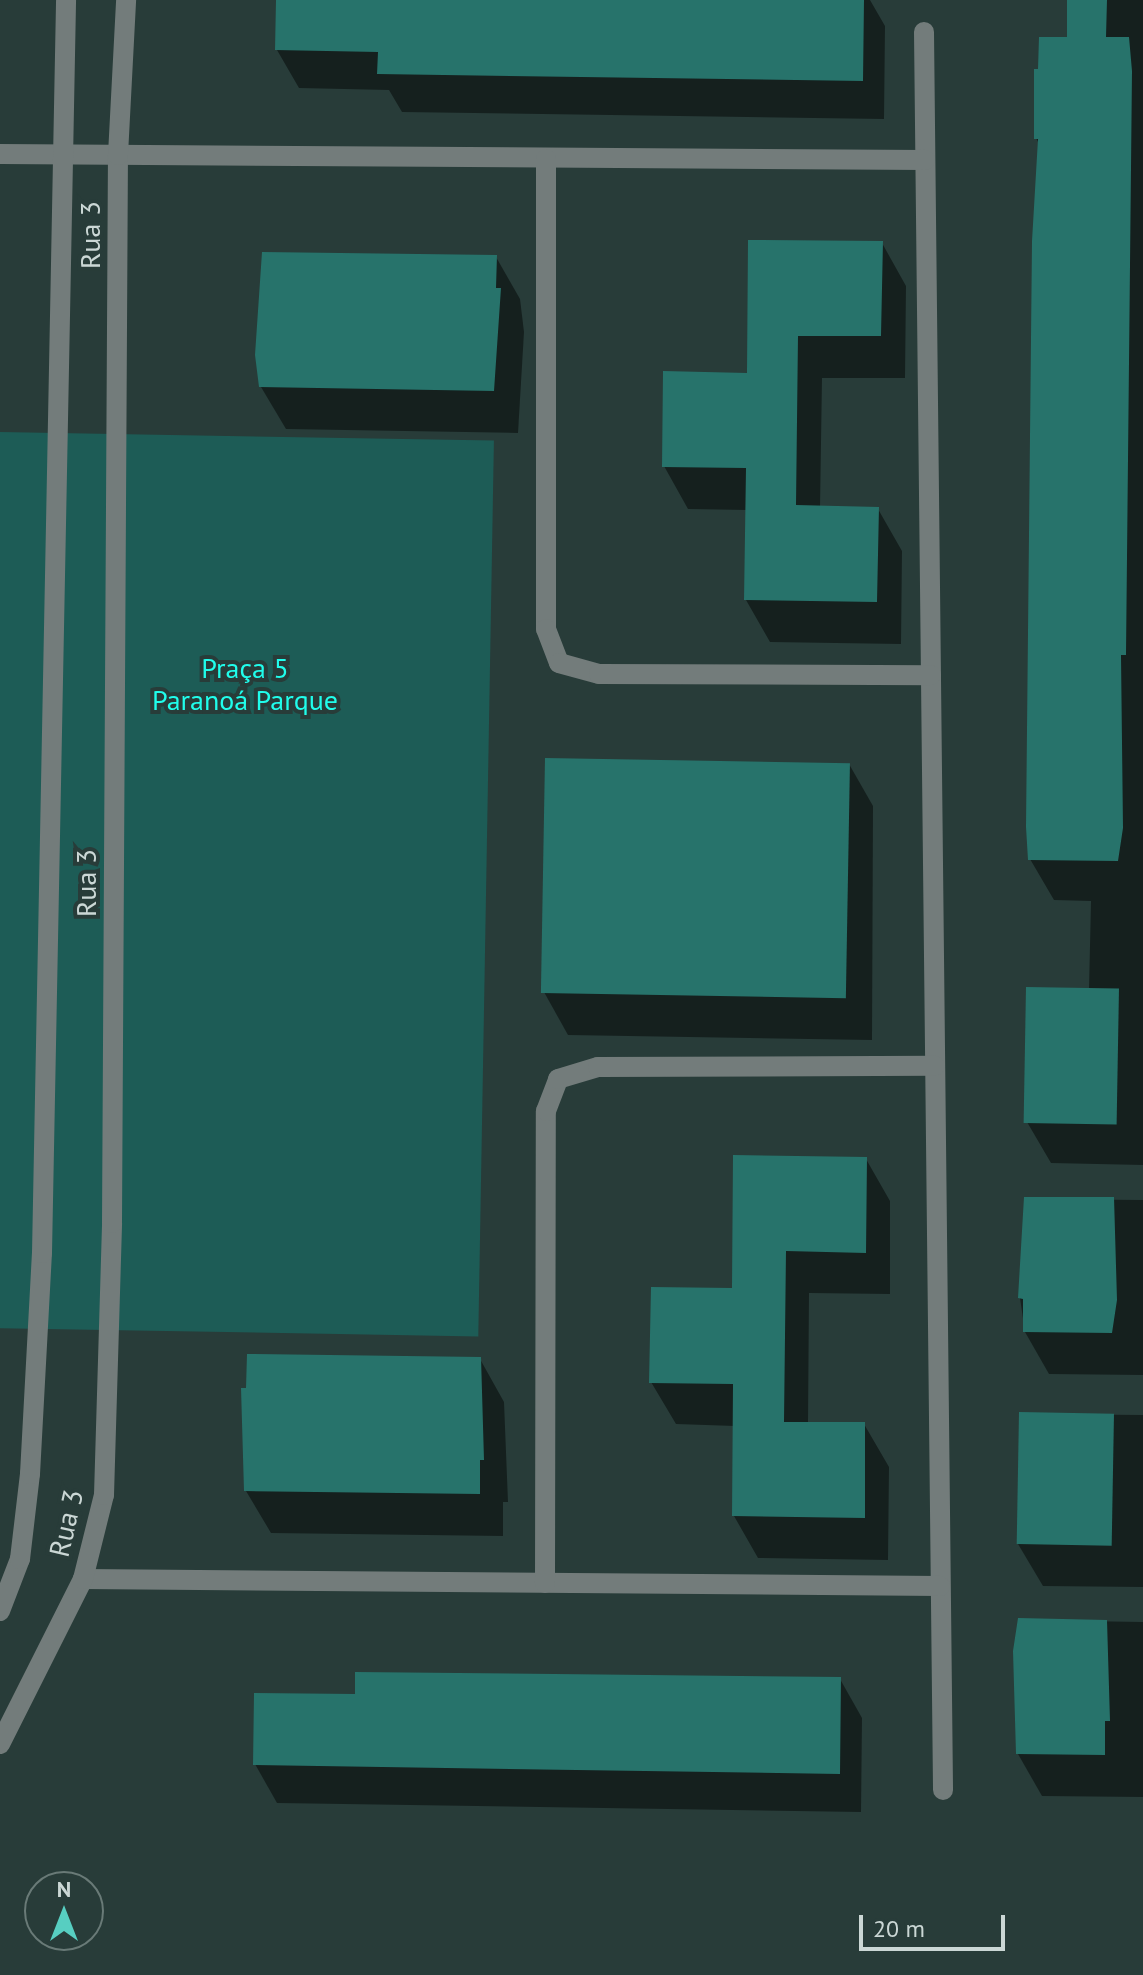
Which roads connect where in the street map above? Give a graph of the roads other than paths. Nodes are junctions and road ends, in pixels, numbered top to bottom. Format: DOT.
graph roads {
  1 [pos="66,0"];
  2 [pos="126,0"];
  3 [pos="924,32"];
  4 [pos="64,153"];
  5 [pos="0,154"];
  6 [pos="118,155"];
  7 [pos="546,159"];
  8 [pos="925,160"];
  9 [pos="931,675"];
  10 [pos="935,1066"];
  11 [pos="83,1579"];
  12 [pos="545,1583"];
  13 [pos="940,1586"];
  14 [pos="0,1611"];
  15 [pos="0,1744"];
  16 [pos="943,1790"];
  1 -- 4 [label="street, Rua 3"];
  2 -- 6 [label="street, Rua 3"];
  3 -- 8 [label="street"];
  4 -- 5 [label="street"];
  4 -- 6 [label="street"];
  4 -- 14 [label="street, Rua 3"];
  6 -- 7 [label="street"];
  6 -- 11 [label="street, Rua 3"];
  7 -- 8 [label="street"];
  7 -- 9 [label="street"];
  8 -- 9 [label="street"];
  9 -- 10 [label="street"];
  10 -- 12 [label="street"];
  10 -- 13 [label="street"];
  11 -- 12 [label="street"];
  11 -- 15 [label="street, Rua 3"];
  12 -- 13 [label="street"];
  13 -- 16 [label="street"];
}
